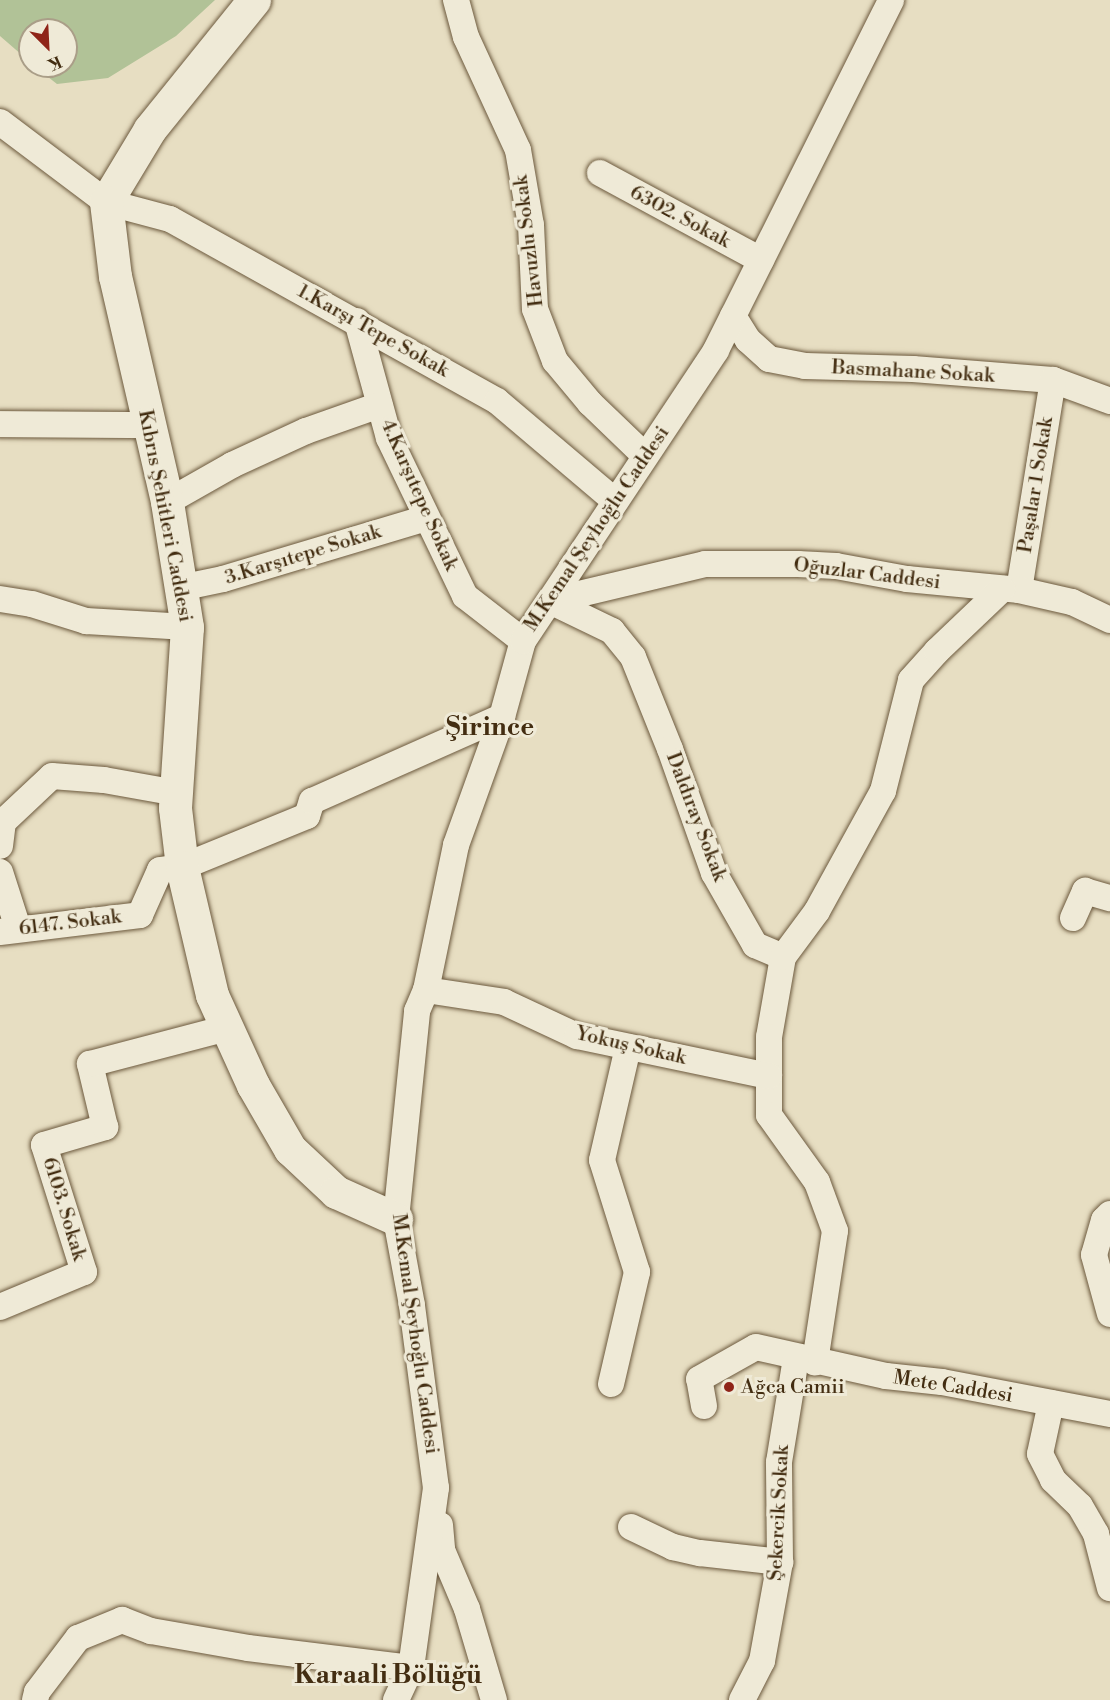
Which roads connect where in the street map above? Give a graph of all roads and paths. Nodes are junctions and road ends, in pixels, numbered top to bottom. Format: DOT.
graph roads {
  1 [pos="254,0"];
  2 [pos="456,0"];
  3 [pos="891,0"];
  4 [pos="0,122"];
  5 [pos="600,173"];
  6 [pos="106,202"];
  7 [pos="761,260"];
  8 [pos="733,316"];
  9 [pos="357,321"];
  10 [pos="1053,380"];
  11 [pos="1110,401"];
  12 [pos="380,405"];
  13 [pos="0,424"];
  14 [pos="149,425"];
  15 [pos="645,456"];
  16 [pos="615,501"];
  17 [pos="167,502"];
  18 [pos="426,518"];
  19 [pos="180,588"];
  20 [pos="1010,589"];
  21 [pos="0,599"];
  22 [pos="550,601"];
  23 [pos="1110,620"];
  24 [pos="187,627"];
  25 [pos="523,641"];
  26 [pos="502,717"];
  27 [pos="177,793"];
  28 [pos="0,846"];
  29 [pos="182,867"];
  30 [pos="0,872"];
  31 [pos="1110,898"];
  32 [pos="1073,918"];
  33 [pos="9,930"];
  34 [pos="783,957"];
  35 [pos="426,990"];
  36 [pos="227,1028"];
  37 [pos="628,1047"];
  38 [pos="769,1076"];
  39 [pos="1110,1214"];
  40 [pos="396,1219"];
  41 [pos="0,1307"];
  42 [pos="1110,1314"];
  43 [pos="806,1360"];
  44 [pos="611,1384"];
  45 [pos="1051,1403"];
  46 [pos="704,1406"];
  47 [pos="1110,1414"];
  48 [pos="436,1488"];
  49 [pos="631,1527"];
  50 [pos="780,1562"];
  51 [pos="1110,1588"];
  52 [pos="411,1668"];
  53 [pos="35,1700"];
  54 [pos="396,1700"];
  55 [pos="494,1700"];
  56 [pos="742,1700"];
  1 -- 6 [label="street"];
  2 -- 15 [label="street, Havuzlu Sokak"];
  3 -- 7 [label="street, M.Kemal Şeyhoğlu Caddesi"];
  4 -- 6 [label="street"];
  5 -- 7 [label="street, 6302. Sokak"];
  6 -- 9 [label="street, 1.Karşı Tepe Sokak"];
  6 -- 14 [label="street, Kıbrıs Şehitleri Caddesi"];
  7 -- 8 [label="street, M.Kemal Şeyhoğlu Caddesi"];
  8 -- 10 [label="street, Basmahane Sokak"];
  8 -- 15 [label="street, M.Kemal Şeyhoğlu Caddesi"];
  9 -- 12 [label="street, 4.Karşıtepe Sokak"];
  9 -- 16 [label="street, 1.Karşı Tepe Sokak"];
  10 -- 11 [label="street, Basmahane Sokak"];
  10 -- 20 [label="street, Paşalar 1 Sokak"];
  12 -- 17 [label="street"];
  12 -- 18 [label="street, 4.Karşıtepe Sokak"];
  13 -- 14 [label="street"];
  14 -- 17 [label="street, Kıbrıs Şehitleri Caddesi"];
  15 -- 16 [label="street, M.Kemal Şeyhoğlu Caddesi"];
  16 -- 22 [label="street, M.Kemal Şeyhoğlu Caddesi"];
  17 -- 19 [label="street, Kıbrıs Şehitleri Caddesi"];
  18 -- 19 [label="street, 3.Karşıtepe Sokak"];
  18 -- 25 [label="street, 4.Karşıtepe Sokak"];
  19 -- 24 [label="street, Kıbrıs Şehitleri Caddesi"];
  20 -- 22 [label="street, Oğuzlar Caddesi"];
  20 -- 23 [label="street, Oğuzlar Caddesi"];
  20 -- 34 [label="street"];
  21 -- 24 [label="street"];
  22 -- 25 [label="street, M.Kemal Şeyhoğlu Caddesi"];
  22 -- 34 [label="street, Daldıray Sokak"];
  24 -- 27 [label="street, Kıbrıs Şehitleri Caddesi"];
  25 -- 26 [label="street, M.Kemal Şeyhoğlu Caddesi"];
  26 -- 29 [label="street"];
  26 -- 35 [label="street, M.Kemal Şeyhoğlu Caddesi"];
  27 -- 28 [label="street"];
  27 -- 29 [label="street, Kıbrıs Şehitleri Caddesi"];
  29 -- 33 [label="street, 6147. Sokak"];
  29 -- 36 [label="street, Kıbrıs Şehitleri Caddesi"];
  30 -- 33 [label="street"];
  31 -- 32 [label="street"];
  34 -- 38 [label="street"];
  35 -- 37 [label="street, Yokuş Sokak"];
  35 -- 40 [label="street, M.Kemal Şeyhoğlu Caddesi"];
  36 -- 40 [label="street, Kıbrıs Şehitleri Caddesi"];
  36 -- 41 [label="street, 6103. Sokak"];
  37 -- 38 [label="street, Yokuş Sokak"];
  37 -- 44 [label="street"];
  38 -- 43 [label="street"];
  39 -- 42 [label="street"];
  40 -- 48 [label="street, M.Kemal Şeyhoğlu Caddesi"];
  43 -- 45 [label="street, Mete Caddesi"];
  43 -- 46 [label="street, Mete Caddesi"];
  43 -- 50 [label="street, Şekercik Sokak"];
  45 -- 47 [label="street, Mete Caddesi"];
  45 -- 51 [label="street"];
  48 -- 52 [label="street, M.Kemal Şeyhoğlu Caddesi"];
  48 -- 55 [label="street"];
  49 -- 50 [label="street"];
  50 -- 56 [label="street, Şekercik Sokak"];
  52 -- 53 [label="street"];
  52 -- 54 [label="street, M.Kemal Şeyhoğlu Caddesi"];
}
